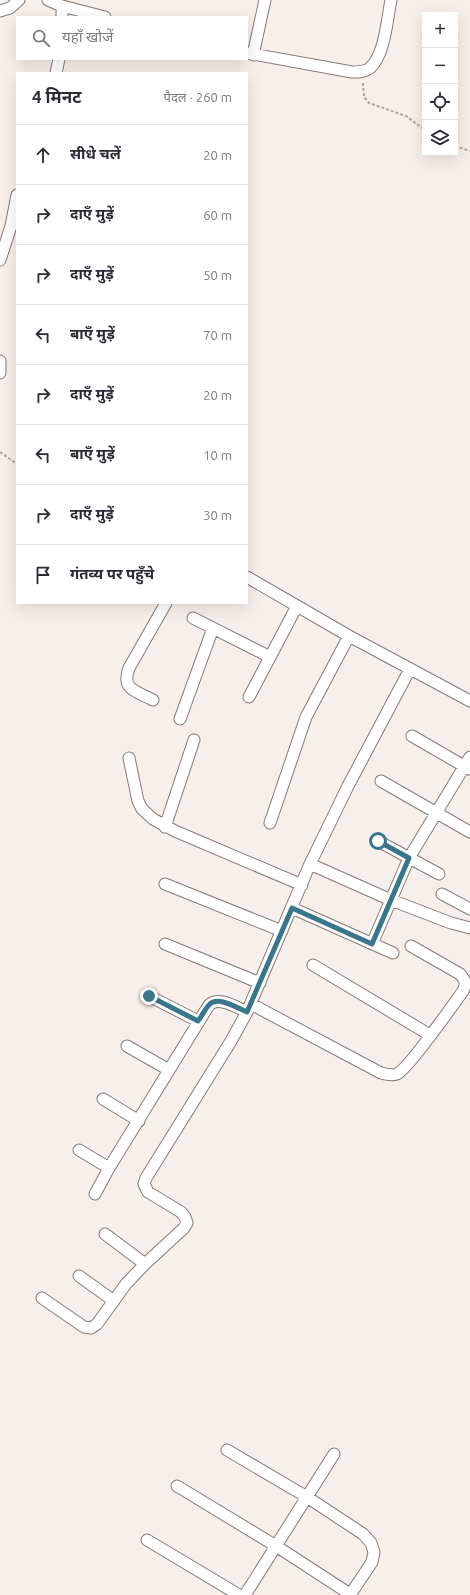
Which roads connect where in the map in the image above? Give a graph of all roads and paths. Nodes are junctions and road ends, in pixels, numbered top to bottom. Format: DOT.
graph roads {
  1 [pos="19,0"];
  2 [pos="48,0"];
  3 [pos="265,0"];
  4 [pos="391,0"];
  5 [pos="0,11"];
  6 [pos="62,12"];
  7 [pos="96,16"];
  8 [pos="250,54"];
  9 [pos="59,60"];
  10 [pos="56,72"];
  11 [pos="362,72"];
  12 [pos="422,128"];
  13 [pos="458,147"];
  14 [pos="470,151"];
  15 [pos="16,200"];
  16 [pos="0,260"];
  17 [pos="0,361"];
  18 [pos="0,373"];
  19 [pos="0,452"];
  20 [pos="16,463"];
  21 [pos="248,578"];
  22 [pos="165,604"];
  23 [pos="297,606"];
  24 [pos="193,618"];
  25 [pos="213,628"];
  26 [pos="349,636"];
  27 [pos="270,657"];
  28 [pos="410,669"];
  29 [pos="249,697"];
  30 [pos="152,700"];
  31 [pos="470,701"];
  32 [pos="180,719"];
  33 [pos="412,736"];
  34 [pos="194,740"];
  35 [pos="129,758"];
  36 [pos="468,764"];
  37 [pos="381,781"];
  38 [pos="436,813"];
  39 [pos="270,823"];
  40 [pos="165,827"];
  41 [pos="470,832"];
  42 [pos="378,841"];
  43 [pos="409,858"];
  44 [pos="310,864"];
  45 [pos="438,874"];
  46 [pos="165,884"];
  47 [pos="302,885"];
  48 [pos="442,894"];
  49 [pos="391,900"];
  50 [pos="292,908"];
  51 [pos="470,909"];
  52 [pos="470,928"];
  53 [pos="282,931"];
  54 [pos="165,944"];
  55 [pos="372,944"];
  56 [pos="411,946"];
  57 [pos="393,953"];
  58 [pos="313,965"];
  59 [pos="260,983"];
  60 [pos="149,996"];
  61 [pos="249,1008"];
  62 [pos="198,1021"];
  63 [pos="430,1035"];
  64 [pos="127,1046"];
  65 [pos="169,1070"];
  66 [pos="103,1099"];
  67 [pos="139,1120"];
  68 [pos="80,1150"];
  69 [pos="109,1168"];
  70 [pos="95,1194"];
  71 [pos="105,1234"];
  72 [pos="145,1264"];
  73 [pos="79,1276"];
  74 [pos="42,1298"];
  75 [pos="114,1301"];
  76 [pos="228,1450"];
  77 [pos="334,1454"];
  78 [pos="177,1486"];
  79 [pos="307,1498"];
  80 [pos="147,1540"];
  81 [pos="276,1546"];
  82 [pos="239,1595"];
  83 [pos="246,1595"];
  84 [pos="350,1595"];
  1 -- 5 [label="street"];
  2 -- 6 [label="street"];
  3 -- 8 [label="street"];
  4 -- 11 [label="street"];
  6 -- 7 [label="street"];
  8 -- 11 [label="street"];
  9 -- 10 [label="street"];
  11 -- 12 [label="path"];
  13 -- 14 [label="path"];
  15 -- 16 [label="street"];
  17 -- 18 [label="street"];
  19 -- 20 [label="path"];
  21 -- 23 [label="street"];
  22 -- 30 [label="street"];
  23 -- 26 [label="street"];
  23 -- 27 [label="street"];
  24 -- 25 [label="street"];
  25 -- 27 [label="street"];
  25 -- 32 [label="street"];
  26 -- 28 [label="street"];
  26 -- 39 [label="street"];
  27 -- 29 [label="street"];
  28 -- 31 [label="street"];
  28 -- 44 [label="street"];
  33 -- 36 [label="street"];
  34 -- 40 [label="street"];
  35 -- 40 [label="street"];
  36 -- 38 [label="street"];
  37 -- 38 [label="street"];
  38 -- 41 [label="street"];
  38 -- 43 [label="street"];
  40 -- 47 [label="street"];
  42 -- 43 [label="street"];
  43 -- 45 [label="street"];
  43 -- 49 [label="street"];
  44 -- 47 [label="street"];
  44 -- 49 [label="street"];
  46 -- 53 [label="street"];
  47 -- 50 [label="street"];
  48 -- 51 [label="street"];
  49 -- 52 [label="street"];
  49 -- 55 [label="street"];
  50 -- 53 [label="street"];
  50 -- 55 [label="street"];
  53 -- 59 [label="street"];
  54 -- 59 [label="street"];
  55 -- 57 [label="street"];
  56 -- 63 [label="street"];
  58 -- 63 [label="street"];
  59 -- 61 [label="street"];
  60 -- 62 [label="street"];
  61 -- 62 [label="street"];
  61 -- 63 [label="street"];
  61 -- 72 [label="street"];
  62 -- 65 [label="street"];
  64 -- 65 [label="street"];
  65 -- 67 [label="street"];
  66 -- 67 [label="street"];
  67 -- 69 [label="street"];
  68 -- 69 [label="street"];
  69 -- 70 [label="street"];
  71 -- 72 [label="street"];
  72 -- 75 [label="street"];
  73 -- 75 [label="street"];
  74 -- 75 [label="street"];
  76 -- 79 [label="street"];
  77 -- 79 [label="street"];
  78 -- 81 [label="street"];
  79 -- 81 [label="street"];
  79 -- 84 [label="street"];
  80 -- 82 [label="street"];
  81 -- 83 [label="street"];
  81 -- 84 [label="street"];
}
